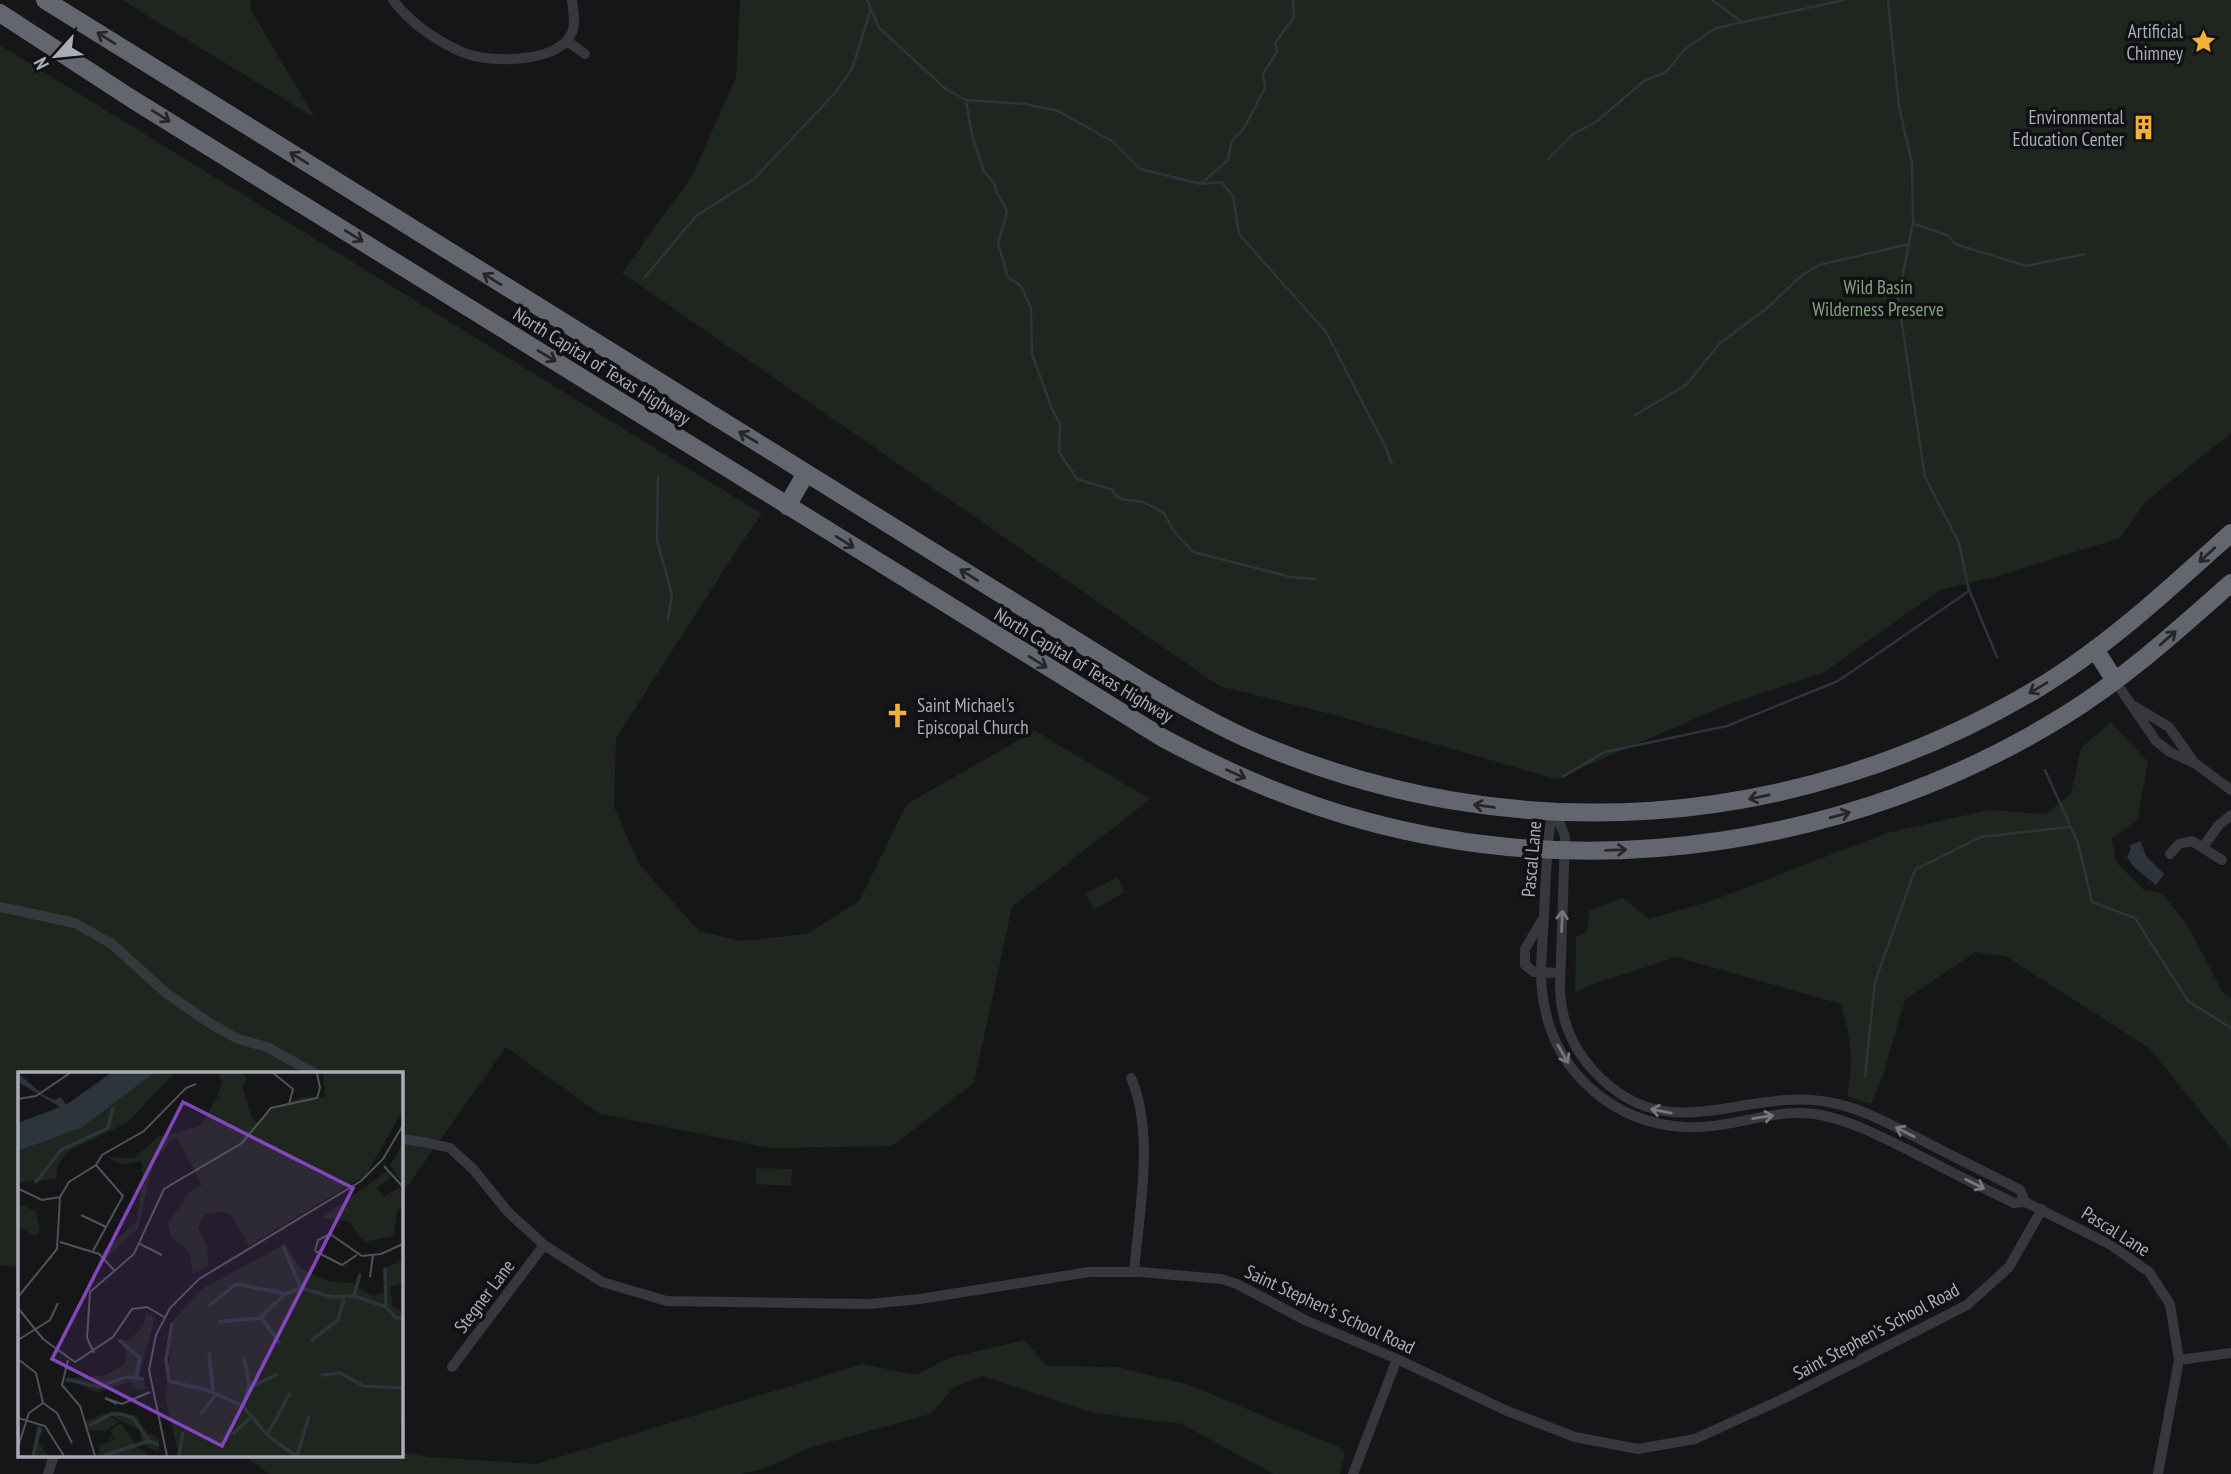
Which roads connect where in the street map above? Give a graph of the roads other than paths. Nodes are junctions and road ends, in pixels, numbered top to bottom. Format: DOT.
graph roads {
  1 [pos="45,0"];
  2 [pos="393,0"];
  3 [pos="572,0"];
  4 [pos="0,13"];
  5 [pos="566,41"];
  6 [pos="585,54"];
  7 [pos="806,473"];
  8 [pos="787,506"];
  9 [pos="2231,533"];
  10 [pos="2231,583"];
  11 [pos="2095,649"];
  12 [pos="2115,681"];
  13 [pos="2131,704"];
  14 [pos="2169,727"];
  15 [pos="2155,741"];
  16 [pos="2196,765"];
  17 [pos="2231,790"];
  18 [pos="1552,813"];
  19 [pos="2231,815"];
  20 [pos="2203,847"];
  21 [pos="1556,850"];
  22 [pos="2170,854"];
  23 [pos="2222,860"];
  24 [pos="0,907"];
  25 [pos="1545,909"];
  26 [pos="1542,972"];
  27 [pos="1560,973"];
  28 [pos="1560,1002"];
  29 [pos="1544,1004"];
  30 [pos="312,1072"];
  31 [pos="1131,1078"];
  32 [pos="1636,1102"];
  33 [pos="1737,1107"];
  34 [pos="1630,1115"];
  35 [pos="1737,1122"];
  36 [pos="402,1139"];
  37 [pos="2025,1202"];
  38 [pos="2042,1209"];
  39 [pos="544,1245"];
  40 [pos="1134,1272"];
  41 [pos="2231,1353"];
  42 [pos="1397,1359"];
  43 [pos="2179,1360"];
  44 [pos="452,1367"];
  45 [pos="54,1456"];
  46 [pos="48,1474"];
  47 [pos="1353,1474"];
  48 [pos="2158,1474"];
  7 -- 1 [label="highway, North Capital of Texas Highway, one-way"];
  2 -- 5 [label="street"];
  3 -- 5 [label="street"];
  4 -- 8 [label="highway, North Capital of Texas Highway, one-way"];
  5 -- 6 [label="street"];
  7 -- 8 [label="highway"];
  18 -- 7 [label="highway, North Capital of Texas Highway, one-way"];
  8 -- 21 [label="highway, North Capital of Texas Highway, one-way"];
  9 -- 11 [label="highway, North Capital of Texas Highway, one-way"];
  12 -- 10 [label="highway, North Capital of Texas Highway, one-way"];
  11 -- 12 [label="highway"];
  11 -- 18 [label="highway, North Capital of Texas Highway, one-way"];
  12 -- 13 [label="street"];
  21 -- 12 [label="highway, North Capital of Texas Highway, one-way"];
  13 -- 14 [label="street"];
  13 -- 15 [label="street"];
  14 -- 15 [label="street"];
  14 -- 16 [label="street"];
  15 -- 16 [label="street"];
  16 -- 17 [label="street"];
  18 -- 21 [label="street, Pascal Lane"];
  18 -- 21 [label="street, Pascal Lane"];
  19 -- 20 [label="street"];
  20 -- 22 [label="street"];
  20 -- 23 [label="street"];
  21 -- 25 [label="street, Pascal Lane"];
  27 -- 21 [label="street, Pascal Lane, one-way"];
  24 -- 30 [label="street"];
  25 -- 26 [label="street, Pascal Lane"];
  25 -- 26 [label="street"];
  26 -- 27 [label="street"];
  26 -- 29 [label="street, Pascal Lane"];
  27 -- 28 [label="street, Pascal Lane"];
  28 -- 29 [label="street"];
  28 -- 32 [label="street, Pascal Lane"];
  29 -- 34 [label="street, Pascal Lane, one-way"];
  31 -- 40 [label="street"];
  33 -- 32 [label="street, Pascal Lane, one-way"];
  32 -- 34 [label="street"];
  33 -- 35 [label="street"];
  37 -- 33 [label="street, Pascal Lane, one-way"];
  34 -- 35 [label="street, Pascal Lane"];
  35 -- 37 [label="street, Pascal Lane, one-way"];
  36 -- 39 [label="street, Saint Stephen's School Road"];
  37 -- 38 [label="street, Pascal Lane"];
  38 -- 42 [label="street, Saint Stephen's School Road"];
  38 -- 43 [label="street, Pascal Lane"];
  39 -- 40 [label="street, Saint Stephen's School Road"];
  39 -- 44 [label="street, Stegner Lane"];
  40 -- 42 [label="street, Saint Stephen's School Road"];
  41 -- 43 [label="street"];
  42 -- 47 [label="street"];
  43 -- 48 [label="street, Pascal Lane"];
  45 -- 46 [label="street"];
}
